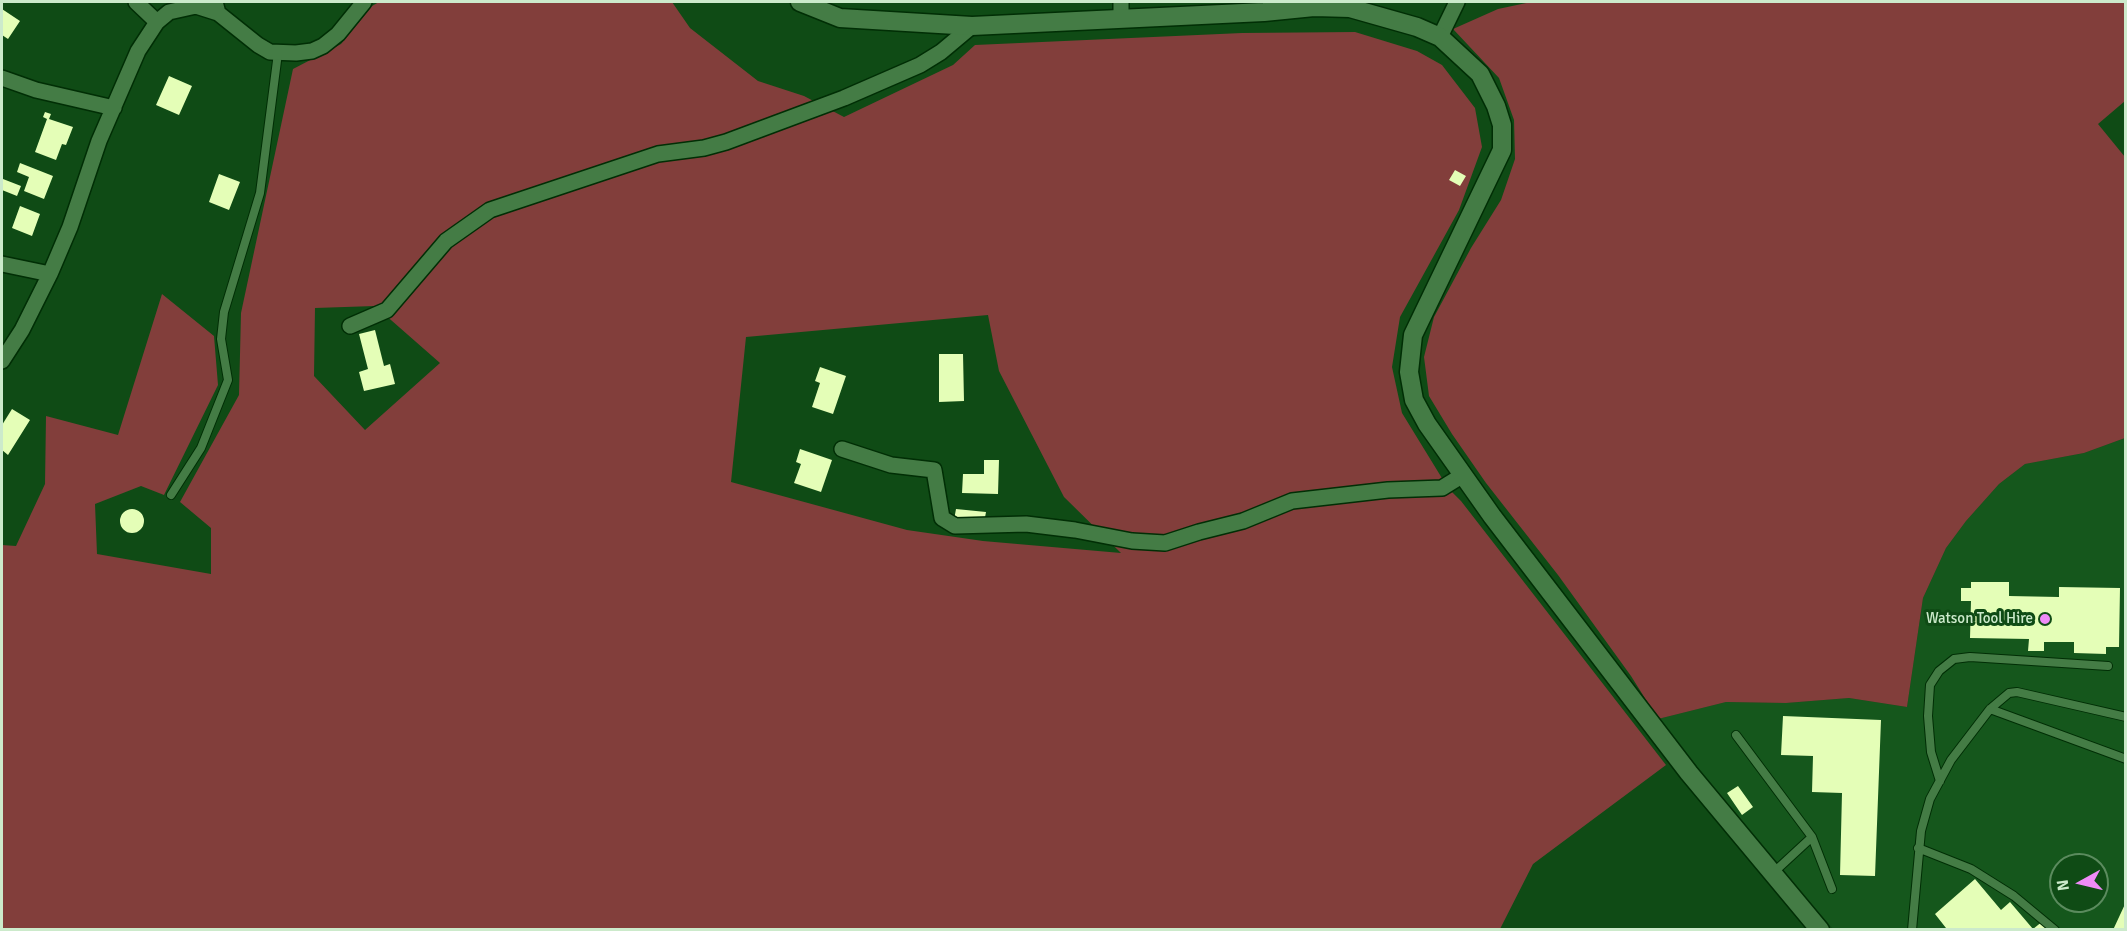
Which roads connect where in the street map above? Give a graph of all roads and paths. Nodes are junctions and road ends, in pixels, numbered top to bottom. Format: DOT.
graph roads {
  1 [pos="136,2"];
  2 [pos="364,2"];
  3 [pos="800,2"];
  4 [pos="1457,2"];
  5 [pos="217,7"];
  6 [pos="1121,10"];
  7 [pos="157,22"];
  8 [pos="972,26"];
  9 [pos="1440,37"];
  10 [pos="278,53"];
  11 [pos="2,78"];
  12 [pos="114,108"];
  13 [pos="2,264"];
  14 [pos="50,274"];
  15 [pos="350,326"];
  16 [pos="2,361"];
  17 [pos="842,449"];
  18 [pos="1463,475"];
  19 [pos="171,495"];
  20 [pos="2108,666"];
  21 [pos="1990,709"];
  22 [pos="2126,717"];
  23 [pos="1736,735"];
  24 [pos="2126,759"];
  25 [pos="1940,781"];
  26 [pos="1812,837"];
  27 [pos="1918,848"];
  28 [pos="1773,873"];
  29 [pos="1832,889"];
  30 [pos="1820,930"];
  31 [pos="1912,930"];
  32 [pos="2055,930"];
  1 -- 7 [label="street"];
  2 -- 10 [label="street"];
  3 -- 8 [label="street"];
  4 -- 9 [label="street"];
  5 -- 7 [label="street"];
  5 -- 10 [label="street"];
  6 -- 8 [label="street"];
  6 -- 9 [label="street"];
  7 -- 12 [label="street"];
  8 -- 15 [label="street"];
  9 -- 18 [label="street"];
  10 -- 19 [label="lane"];
  11 -- 12 [label="street"];
  12 -- 14 [label="street"];
  13 -- 14 [label="street"];
  14 -- 16 [label="street"];
  17 -- 18 [label="street"];
  18 -- 28 [label="street"];
  20 -- 25 [label="lane"];
  21 -- 22 [label="lane"];
  21 -- 24 [label="lane"];
  21 -- 25 [label="lane"];
  23 -- 26 [label="lane"];
  25 -- 27 [label="lane"];
  26 -- 28 [label="lane"];
  26 -- 29 [label="lane"];
  27 -- 31 [label="lane"];
  27 -- 32 [label="lane"];
  28 -- 30 [label="street"];
}
